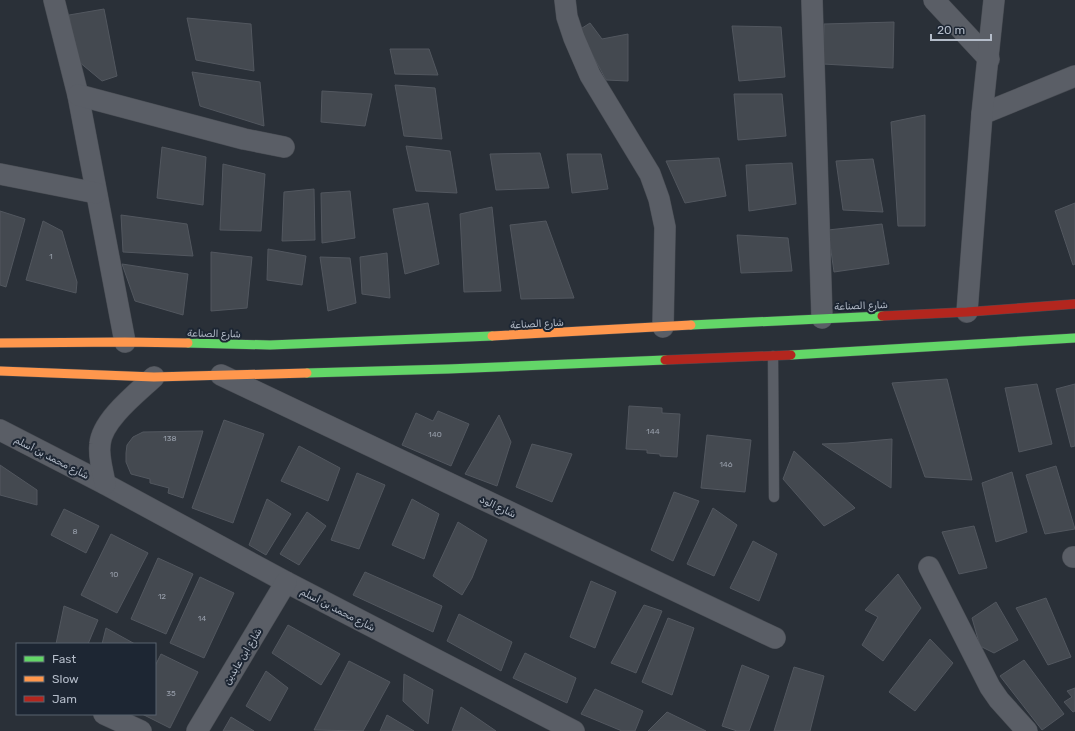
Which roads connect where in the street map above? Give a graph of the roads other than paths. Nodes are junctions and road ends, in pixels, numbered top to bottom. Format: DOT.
graph roads {
  1 [pos="54,0"];
  2 [pos="565,0"];
  3 [pos="934,0"];
  4 [pos="994,0"];
  5 [pos="812,1"];
  6 [pos="989,59"];
  7 [pos="1075,76"];
  8 [pos="78,95"];
  9 [pos="982,114"];
  10 [pos="284,147"];
  11 [pos="0,174"];
  12 [pos="96,193"];
  13 [pos="1075,304"];
  14 [pos="967,312"];
  15 [pos="822,318"];
  16 [pos="663,327"];
  17 [pos="1075,338"];
  18 [pos="125,342"];
  19 [pos="0,343"];
  20 [pos="773,356"];
  21 [pos="0,371"];
  22 [pos="221,375"];
  23 [pos="154,377"];
  24 [pos="0,430"];
  25 [pos="105,484"];
  26 [pos="774,497"];
  27 [pos="929,567"];
  28 [pos="286,582"];
  29 [pos="775,638"];
  30 [pos="106,715"];
  31 [pos="566,729"];
  32 [pos="141,731"];
  33 [pos="197,731"];
  34 [pos="1027,731"];
  1 -- 8 [label="street"];
  2 -- 16 [label="street"];
  3 -- 6 [label="street"];
  4 -- 6 [label="street"];
  5 -- 15 [label="street"];
  6 -- 9 [label="street"];
  7 -- 9 [label="street"];
  8 -- 10 [label="street"];
  8 -- 12 [label="street"];
  9 -- 14 [label="street"];
  11 -- 12 [label="street"];
  12 -- 18 [label="street"];
  13 -- 14 [label="main road, شارع الصناعة"];
  14 -- 15 [label="main road, شارع الصناعة"];
  15 -- 16 [label="main road, شارع الصناعة"];
  16 -- 18 [label="main road, شارع الصناعة"];
  17 -- 20 [label="main road"];
  18 -- 19 [label="main road, شارع الصناعة"];
  20 -- 22 [label="main road"];
  20 -- 26 [label="lane"];
  21 -- 23 [label="main road"];
  22 -- 23 [label="main road"];
  22 -- 29 [label="street, شارع الود"];
  23 -- 25 [label="street, شارع محمد بن أسلم"];
  24 -- 25 [label="street, شارع محمد بن أسلم"];
  25 -- 28 [label="street, شارع محمد بن أسلم"];
  27 -- 34 [label="street"];
  28 -- 31 [label="street, شارع محمد بن أسلم"];
  28 -- 33 [label="street, شارع ابن عابدين"];
  30 -- 32 [label="street"];
}
